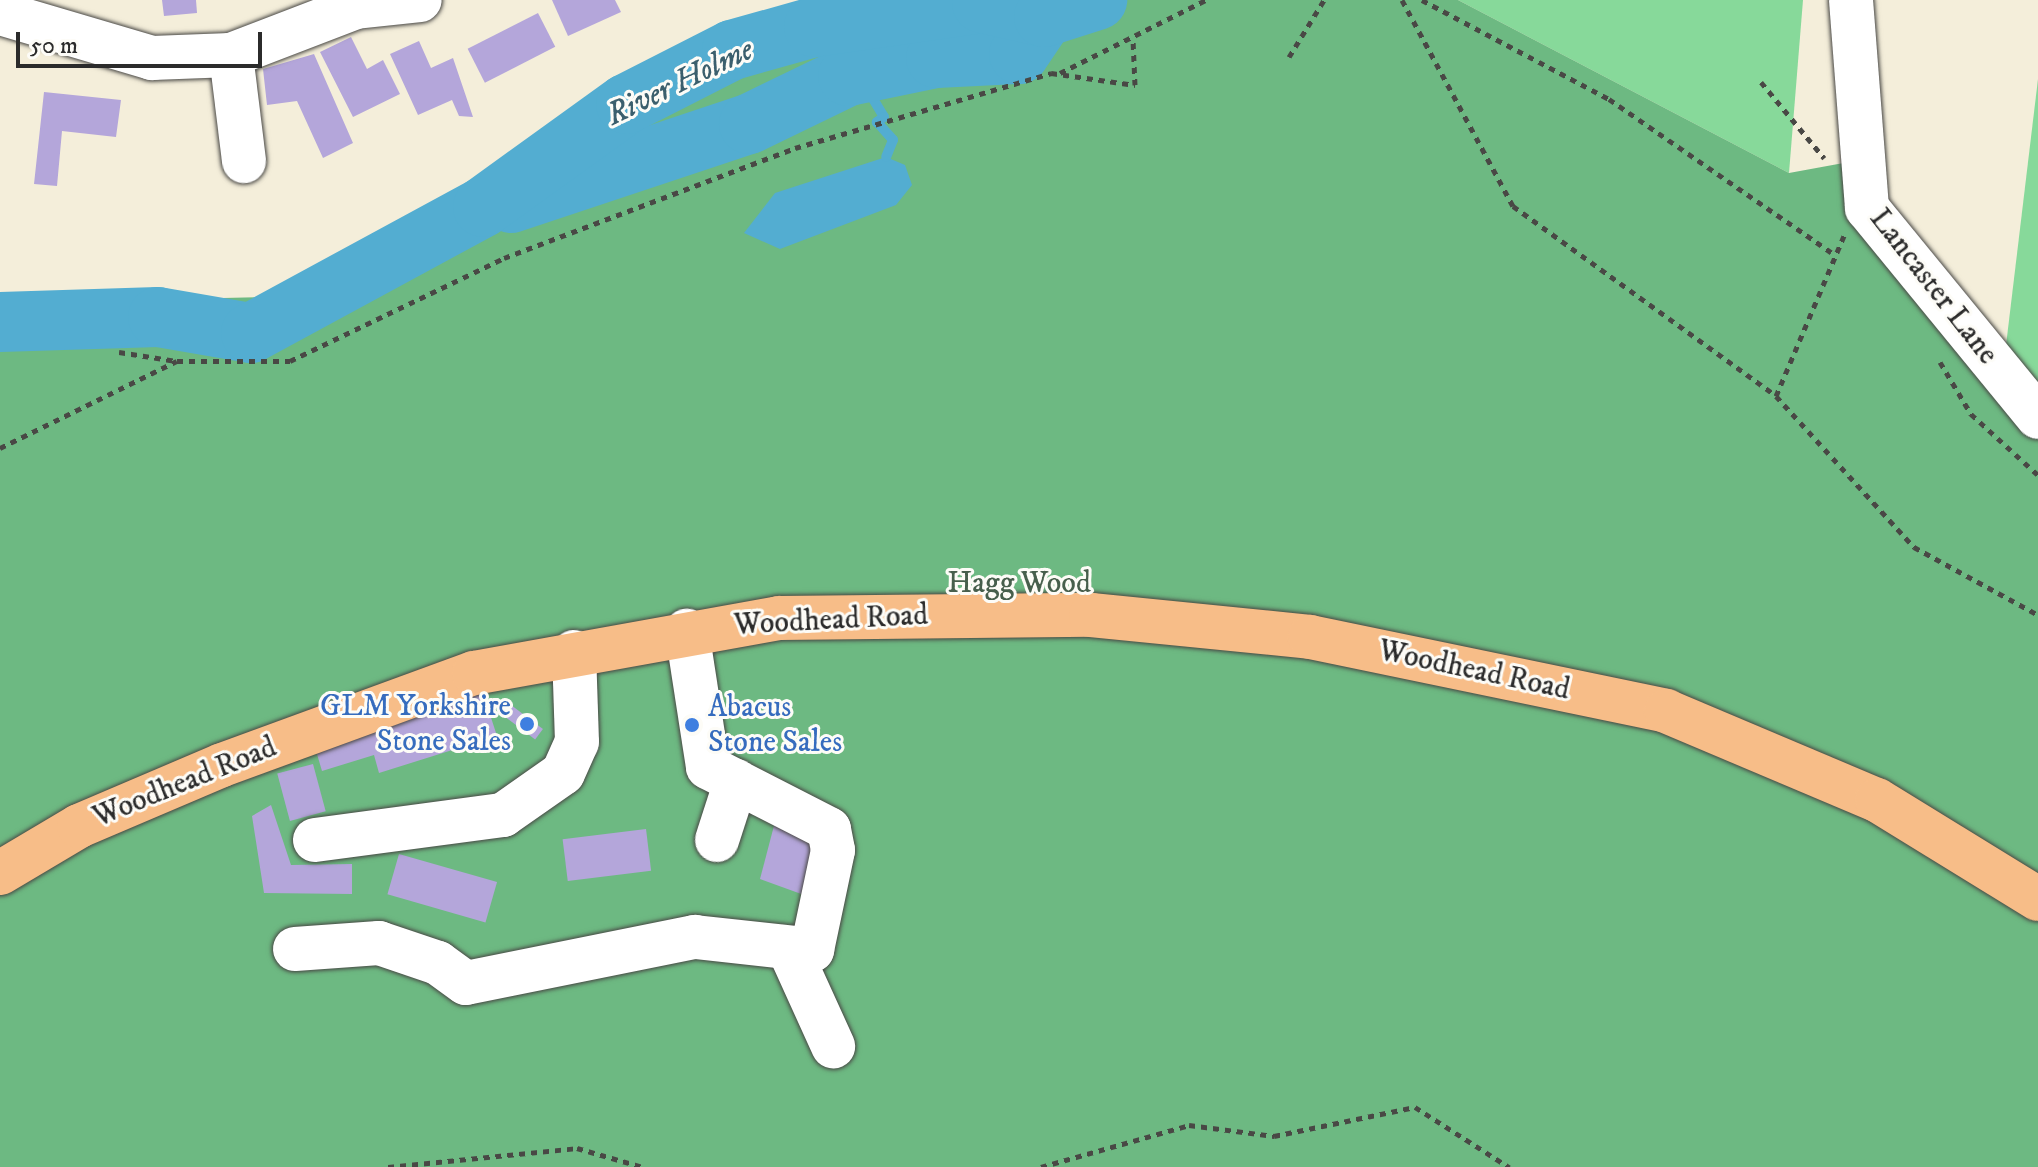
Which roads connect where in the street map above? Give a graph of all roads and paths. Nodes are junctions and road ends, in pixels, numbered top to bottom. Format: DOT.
graph roads {
  1 [pos="420,0"];
  2 [pos="1206,0"];
  3 [pos="1324,0"];
  4 [pos="1402,0"];
  5 [pos="1422,0"];
  6 [pos="1851,0"];
  7 [pos="0,13"];
  8 [pos="281,15"];
  9 [pos="1133,40"];
  10 [pos="231,55"];
  11 [pos="1289,57"];
  12 [pos="1057,74"];
  13 [pos="1761,82"];
  14 [pos="244,161"];
  15 [pos="1830,165"];
  16 [pos="119,352"];
  17 [pos="177,361"];
  18 [pos="1776,396"];
  19 [pos="2038,417"];
  20 [pos="0,448"];
  21 [pos="2038,615"];
  22 [pos="687,631"];
  23 [pos="574,652"];
  24 [pos="736,781"];
  25 [pos="315,840"];
  26 [pos="717,840"];
  27 [pos="0,873"];
  28 [pos="2038,899"];
  29 [pos="295,949"];
  30 [pos="789,949"];
  31 [pos="833,1046"];
  32 [pos="388,1167"];
  33 [pos="643,1167"];
  34 [pos="1041,1167"];
  35 [pos="1509,1167"];
  1 -- 8 [label="street"];
  2 -- 9 [label="path"];
  3 -- 11 [label="path"];
  4 -- 18 [label="path"];
  5 -- 18 [label="path"];
  6 -- 19 [label="street, Lancaster Lane"];
  7 -- 10 [label="street"];
  8 -- 10 [label="street"];
  9 -- 12 [label="path"];
  9 -- 12 [label="path"];
  10 -- 14 [label="street"];
  12 -- 17 [label="path"];
  13 -- 15 [label="path"];
  16 -- 17 [label="path"];
  17 -- 20 [label="path"];
  18 -- 21 [label="path"];
  22 -- 23 [label="main road, Woodhead Road"];
  22 -- 24 [label="street"];
  22 -- 28 [label="main road, Woodhead Road"];
  23 -- 25 [label="street"];
  23 -- 27 [label="main road, Woodhead Road"];
  24 -- 26 [label="street"];
  24 -- 30 [label="street"];
  29 -- 30 [label="street"];
  30 -- 31 [label="street"];
  32 -- 33 [label="path"];
  34 -- 35 [label="path"];
}
